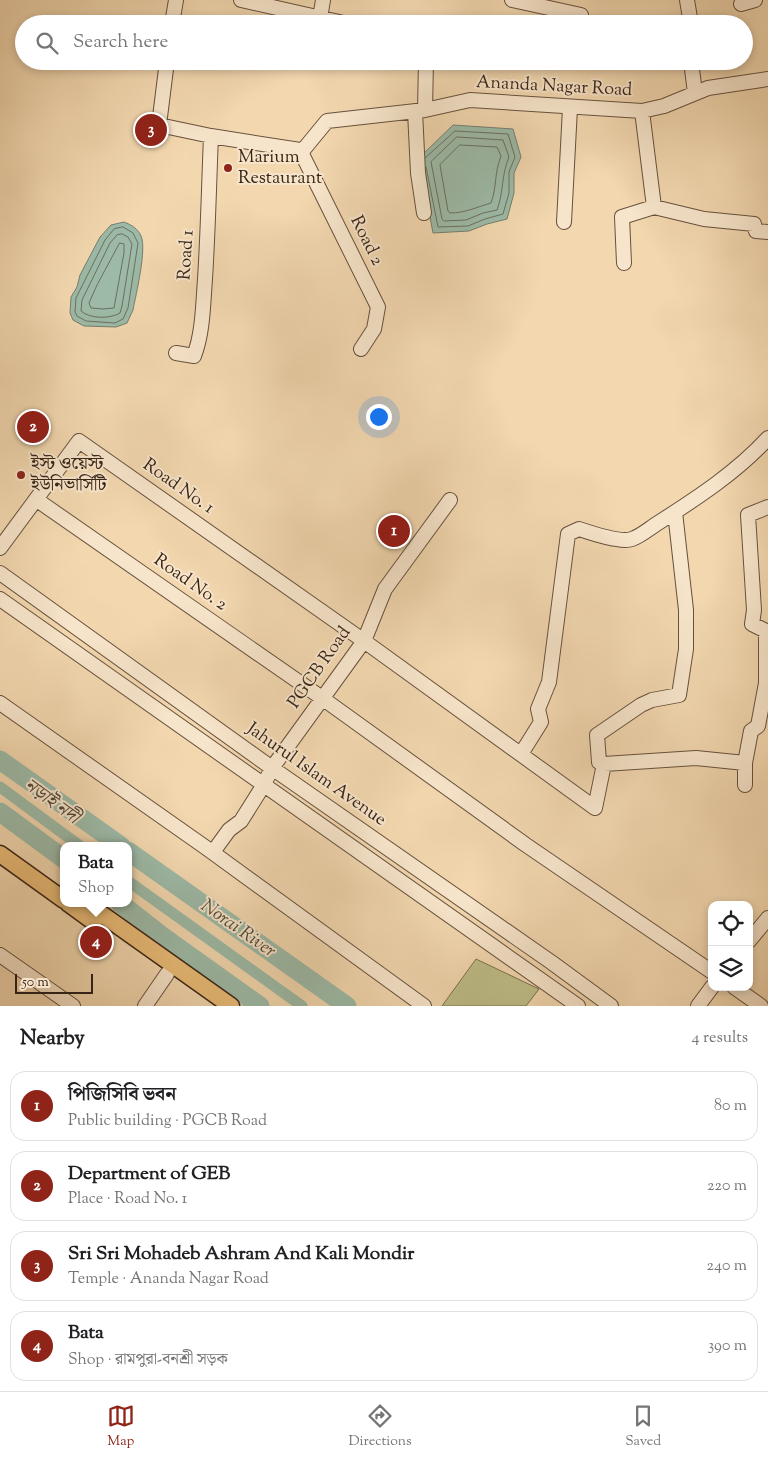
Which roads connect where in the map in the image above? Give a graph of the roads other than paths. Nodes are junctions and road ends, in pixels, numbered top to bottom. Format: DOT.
graph roads {
  1 [pos="176,0"];
  2 [pos="241,0"];
  3 [pos="323,0"];
  4 [pos="512,0"];
  5 [pos="687,0"];
  6 [pos="755,0"];
  7 [pos="741,4"];
  8 [pos="174,15"];
  9 [pos="307,15"];
  10 [pos="320,15"];
  11 [pos="581,15"];
  12 [pos="690,15"];
  13 [pos="166,70"];
  14 [pos="425,70"];
  15 [pos="692,70"];
  16 [pos="768,79"];
  17 [pos="696,93"];
  18 [pos="570,108"];
  19 [pos="420,110"];
  20 [pos="642,111"];
  21 [pos="211,136"];
  22 [pos="300,150"];
  23 [pos="654,206"];
  24 [pos="424,213"];
  25 [pos="564,222"];
  26 [pos="762,231"];
  27 [pos="624,263"];
  28 [pos="361,350"];
  29 [pos="176,353"];
  30 [pos="768,438"];
  31 [pos="37,500"];
  32 [pos="450,500"];
  33 [pos="768,506"];
  34 [pos="675,512"];
  35 [pos="0,548"];
  36 [pos="0,573"];
  37 [pos="0,600"];
  38 [pos="364,641"];
  39 [pos="322,698"];
  40 [pos="0,703"];
  41 [pos="521,754"];
  42 [pos="745,763"];
  43 [pos="604,764"];
  44 [pos="272,768"];
  45 [pos="745,785"];
  46 [pos="263,786"];
  47 [pos="0,842"];
  48 [pos="213,852"];
  49 [pos="0,854"];
  50 [pos="60,884"];
  51 [pos="60,897"];
  52 [pos="74,907"];
  53 [pos="92,907"];
  54 [pos="768,918"];
  55 [pos="753,936"];
  56 [pos="0,954"];
  57 [pos="708,969"];
  58 [pos="166,974"];
  59 [pos="709,991"];
  60 [pos="740,991"];
  61 [pos="72,1006"];
  62 [pos="145,1006"];
  63 [pos="212,1006"];
  64 [pos="231,1006"];
  65 [pos="424,1006"];
  66 [pos="578,1006"];
  67 [pos="611,1006"];
  68 [pos="698,1006"];
  69 [pos="761,1006"];
  1 -- 8 [label="street"];
  2 -- 9 [label="street"];
  3 -- 10 [label="street"];
  4 -- 11 [label="street"];
  5 -- 12 [label="street"];
  6 -- 7 [label="street"];
  13 -- 21 [label="street"];
  14 -- 19 [label="street"];
  15 -- 17 [label="street"];
  16 -- 17 [label="street"];
  17 -- 20 [label="street"];
  18 -- 19 [label="street, Ananda Nagar Road"];
  18 -- 20 [label="street, Ananda Nagar Road"];
  18 -- 25 [label="street"];
  19 -- 22 [label="street, Ananda Nagar Road"];
  19 -- 24 [label="street"];
  20 -- 23 [label="street, Ananda Nagar Road"];
  21 -- 22 [label="street"];
  21 -- 29 [label="street, Road 1"];
  22 -- 28 [label="street, Road 2"];
  23 -- 26 [label="street"];
  23 -- 27 [label="street"];
  30 -- 34 [label="street"];
  31 -- 35 [label="street, Road No. 1"];
  31 -- 38 [label="street, Road No. 1"];
  31 -- 39 [label="street, Road No. 2"];
  32 -- 38 [label="street, PGCB Road"];
  33 -- 42 [label="street"];
  34 -- 41 [label="street"];
  34 -- 43 [label="street"];
  36 -- 44 [label="street, Jahurul Islam Avenue"];
  37 -- 46 [label="street"];
  38 -- 39 [label="street, PGCB Road"];
  38 -- 41 [label="street"];
  39 -- 44 [label="street, PGCB Road"];
  39 -- 57 [label="street, Road No. 2"];
  40 -- 48 [label="street"];
  41 -- 43 [label="street"];
  42 -- 43 [label="street"];
  42 -- 45 [label="street"];
  44 -- 46 [label="street, PGCB Road"];
  44 -- 67 [label="street, Jahurul Islam Avenue"];
  46 -- 48 [label="street, PGCB Road"];
  46 -- 66 [label="street"];
  47 -- 50 [label="main road"];
  48 -- 65 [label="street"];
  49 -- 51 [label="main road"];
  52 -- 58 [label="main road"];
  53 -- 64 [label="main road"];
  54 -- 55 [label="street"];
  56 -- 61 [label="street"];
  58 -- 62 [label="street"];
  58 -- 63 [label="main road"];
  59 -- 68 [label="street"];
  60 -- 69 [label="street"];
}
